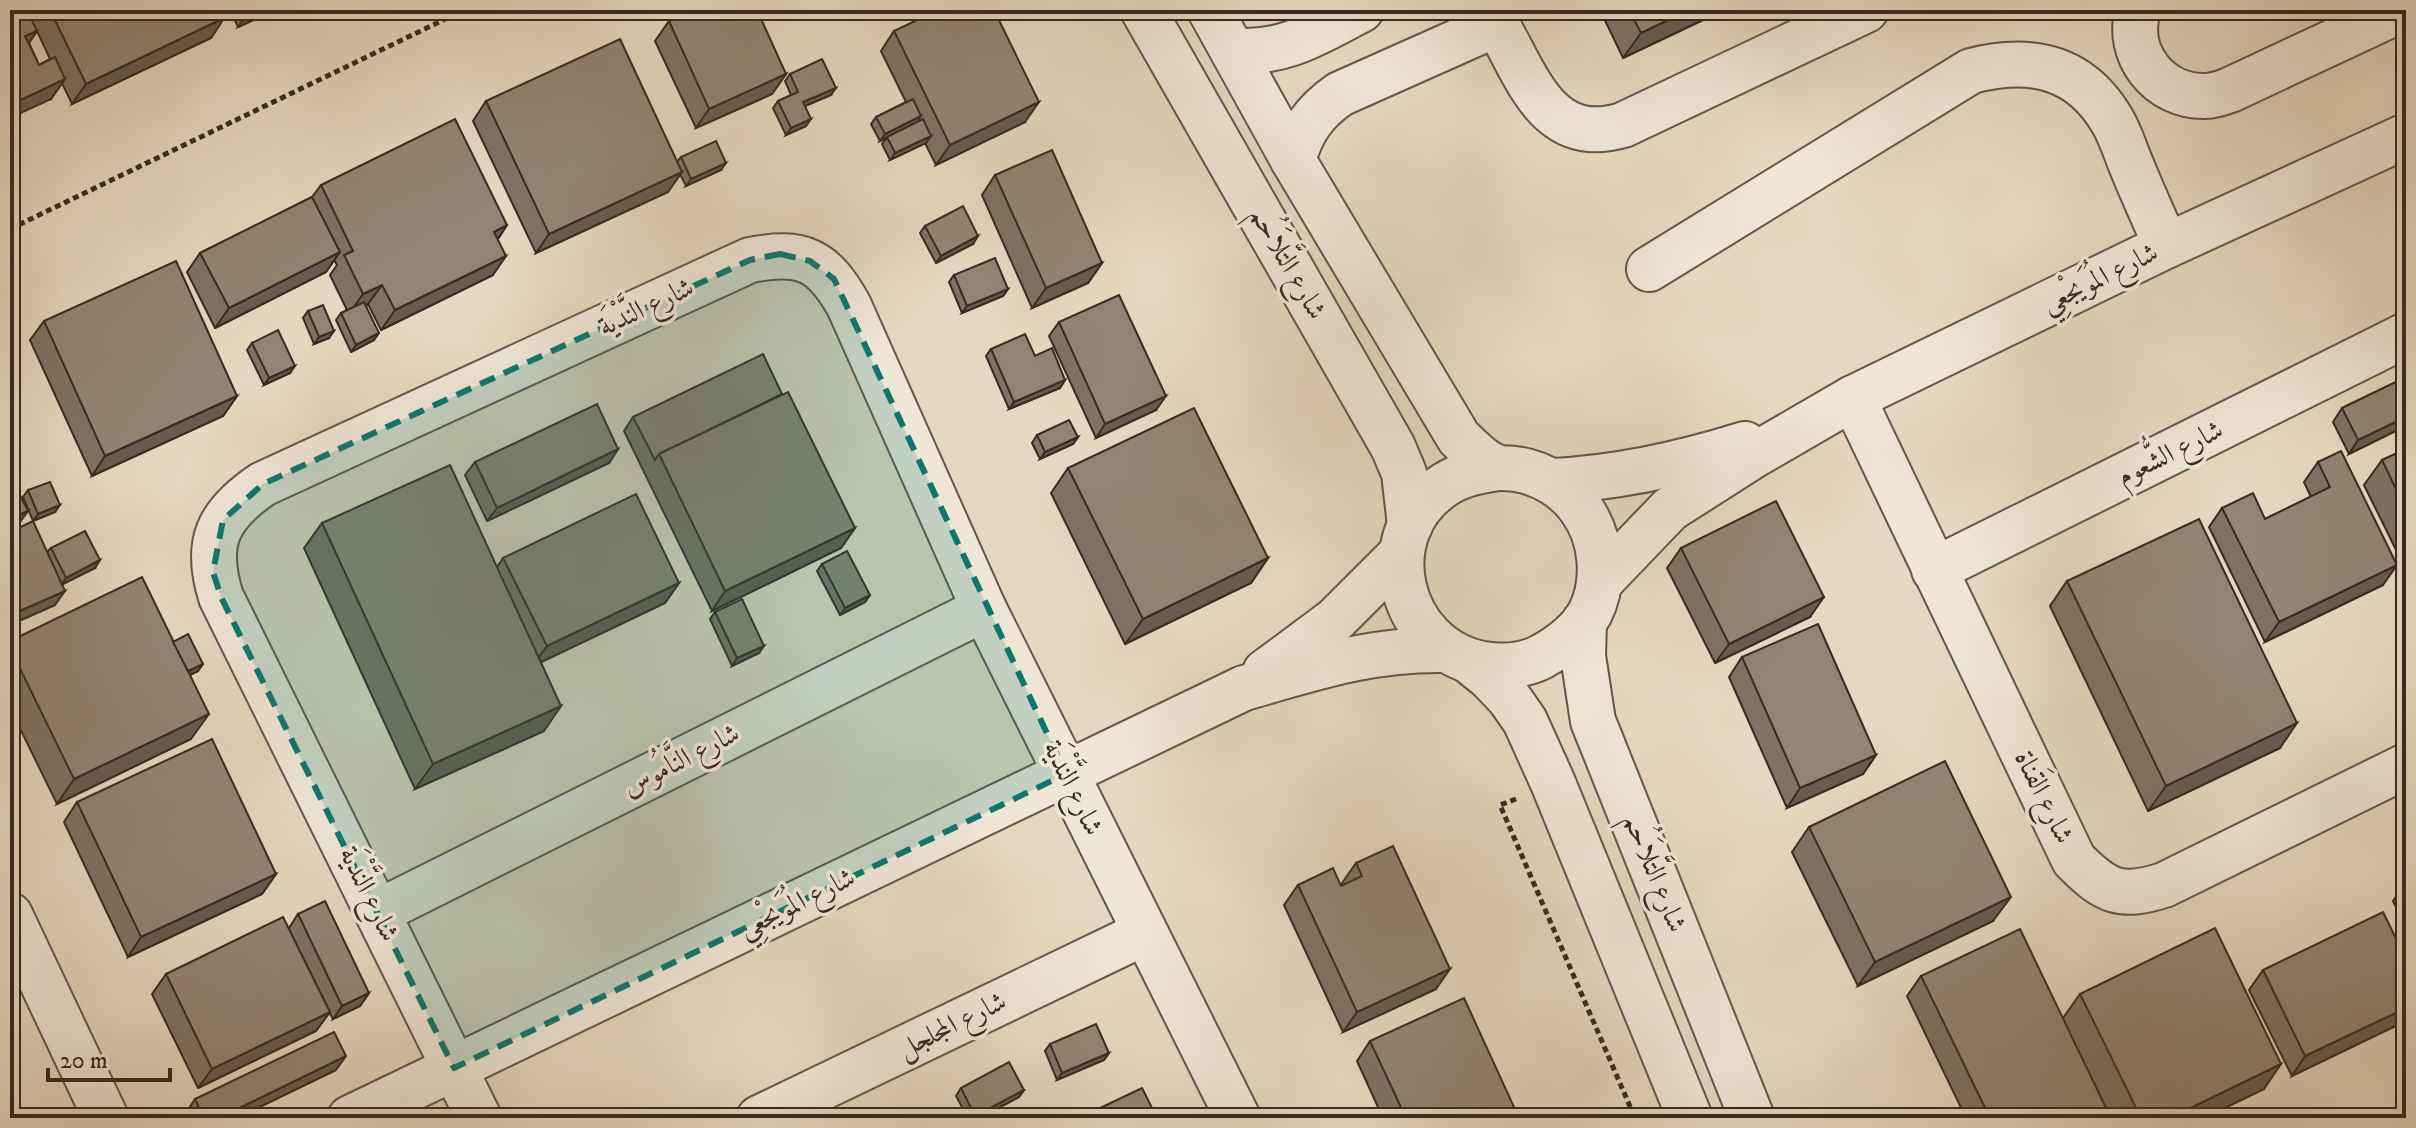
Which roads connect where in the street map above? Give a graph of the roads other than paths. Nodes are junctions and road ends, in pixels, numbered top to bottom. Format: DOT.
graph roads {
  1 [pos="1143,10"];
  2 [pos="1210,10"];
  3 [pos="1361,10"];
  4 [pos="1866,10"];
  5 [pos="2138,10"];
  6 [pos="2401,10"];
  7 [pos="1484,20"];
  8 [pos="1233,51"];
  9 [pos="2406,136"];
  10 [pos="1293,160"];
  11 [pos="2166,246"];
  12 [pos="1649,269"];
  13 [pos="2406,335"];
  14 [pos="1853,398"];
  15 [pos="1797,430"];
  16 [pos="1498,468"];
  17 [pos="1552,481"];
  18 [pos="1406,539"];
  19 [pos="1934,570"];
  20 [pos="1592,603"];
  21 [pos="984,609"];
  22 [pos="1456,656"];
  23 [pos="1244,688"];
  24 [pos="2406,766"];
  25 [pos="1066,774"];
  26 [pos="378,912"];
  27 [pos="10,915"];
  28 [pos="1144,933"];
  29 [pos="454,1068"];
  30 [pos="106,1118"];
  31 [pos="350,1118"];
  32 [pos="479,1118"];
  33 [pos="759,1118"];
  34 [pos="1238,1118"];
  35 [pos="1690,1118"];
  36 [pos="1752,1118"];
  1 -- 18 [label="street, شارع التَّلاَحُم"];
  2 -- 8 [label="street, شارع التَّلاَحُم"];
  3 -- 8 [label="street"];
  4 -- 7 [label="street"];
  5 -- 6 [label="street"];
  7 -- 10 [label="street"];
  8 -- 10 [label="street, شارع التَّلاَحُم"];
  9 -- 11 [label="street, شارع المُوَيجْعِي"];
  10 -- 16 [label="street, شارع التَّلاَحُم"];
  11 -- 12 [label="street"];
  11 -- 14 [label="street, شارع المُوَيجْعِي"];
  13 -- 19 [label="street, شارع الشُّعوم"];
  14 -- 15 [label="street, شارع المُوَيجْعِي"];
  14 -- 19 [label="street, شارع القَناة"];
  15 -- 17 [label="street, شارع المُوَيجْعِي"];
  15 -- 20 [label="street, شارع المُوَيجْعِي"];
  16 -- 17 [label="street"];
  16 -- 18 [label="street"];
  17 -- 20 [label="street"];
  18 -- 22 [label="street"];
  18 -- 23 [label="street, شارع المُوَيجْعِي"];
  19 -- 24 [label="street, شارع القَناة"];
  20 -- 22 [label="street"];
  20 -- 36 [label="street, شارع التَّلاَحُم"];
  21 -- 25 [label="street, شارع النَّدْيَة"];
  21 -- 26 [label="street, شارع النَّامُوس"];
  21 -- 26 [label="street, شارع النَّدْيَة"];
  22 -- 23 [label="street, شارع المُوَيجْعِي"];
  22 -- 35 [label="street"];
  23 -- 25 [label="street, شارع المُوَيجْعِي"];
  25 -- 28 [label="street, شارع النَّدْيَة"];
  25 -- 29 [label="street, شارع المُوَيجْعِي"];
  26 -- 29 [label="street, شارع النَّدْيَة"];
  27 -- 30 [label="street"];
  28 -- 33 [label="street, شارع المجلجل"];
  28 -- 34 [label="street, شارع النَّدْيَة"];
  29 -- 31 [label="street, شارع المُوَيجْعِي"];
  29 -- 32 [label="street, شارع النَّدْيَة"];
}
